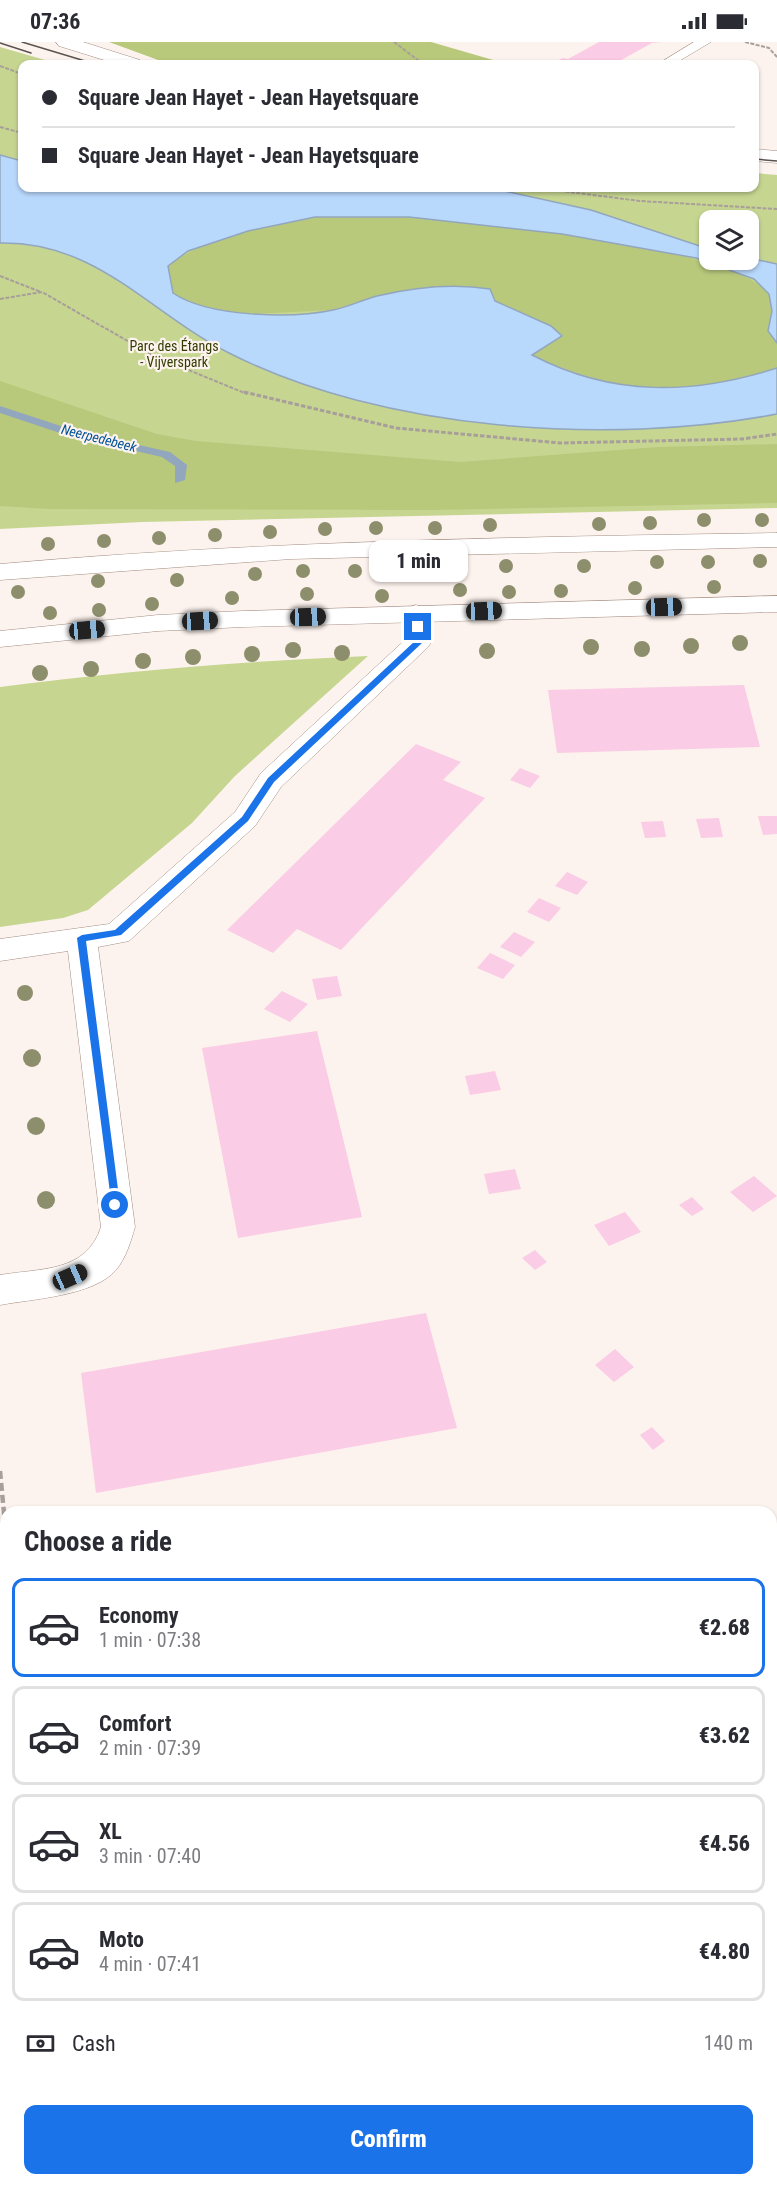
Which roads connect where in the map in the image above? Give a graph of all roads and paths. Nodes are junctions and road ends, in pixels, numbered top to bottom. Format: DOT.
graph roads {
  1 [pos="65,42"];
  2 [pos="394,42"];
  3 [pos="704,42"];
  4 [pos="745,42"];
  5 [pos="769,48"];
  6 [pos="777,48"];
  7 [pos="777,57"];
  8 [pos="121,60"];
  9 [pos="418,60"];
  10 [pos="672,60"];
  11 [pos="0,66"];
  12 [pos="18,73"];
  13 [pos="0,127"];
  14 [pos="18,132"];
  15 [pos="759,155"];
  16 [pos="777,157"];
  17 [pos="569,192"];
  18 [pos="777,209"];
  19 [pos="0,276"];
  20 [pos="42,292"];
  21 [pos="0,299"];
  22 [pos="777,434"];
  23 [pos="777,540"];
  24 [pos="0,572"];
  25 [pos="777,604"];
  26 [pos="416,613"];
  27 [pos="0,639"];
  28 [pos="82,938"];
  29 [pos="0,950"];
  30 [pos="0,1290"];
  31 [pos="0,1471"];
  32 [pos="3,1506"];
  1 -- 8 [label="main road"];
  2 -- 9 [label="path"];
  3 -- 10 [label="lane"];
  4 -- 5 [label="path"];
  5 -- 6 [label="path"];
  5 -- 7 [label="path"];
  11 -- 12 [label="path"];
  13 -- 14 [label="path"];
  15 -- 16 [label="main road"];
  17 -- 18 [label="path"];
  19 -- 20 [label="path"];
  20 -- 21 [label="path"];
  20 -- 22 [label="path"];
  23 -- 24 [label="main road"];
  25 -- 26 [label="main road"];
  26 -- 27 [label="main road"];
  26 -- 28 [label="main road"];
  28 -- 29 [label="main road"];
  28 -- 30 [label="main road"];
  31 -- 32 [label="path"];
}
